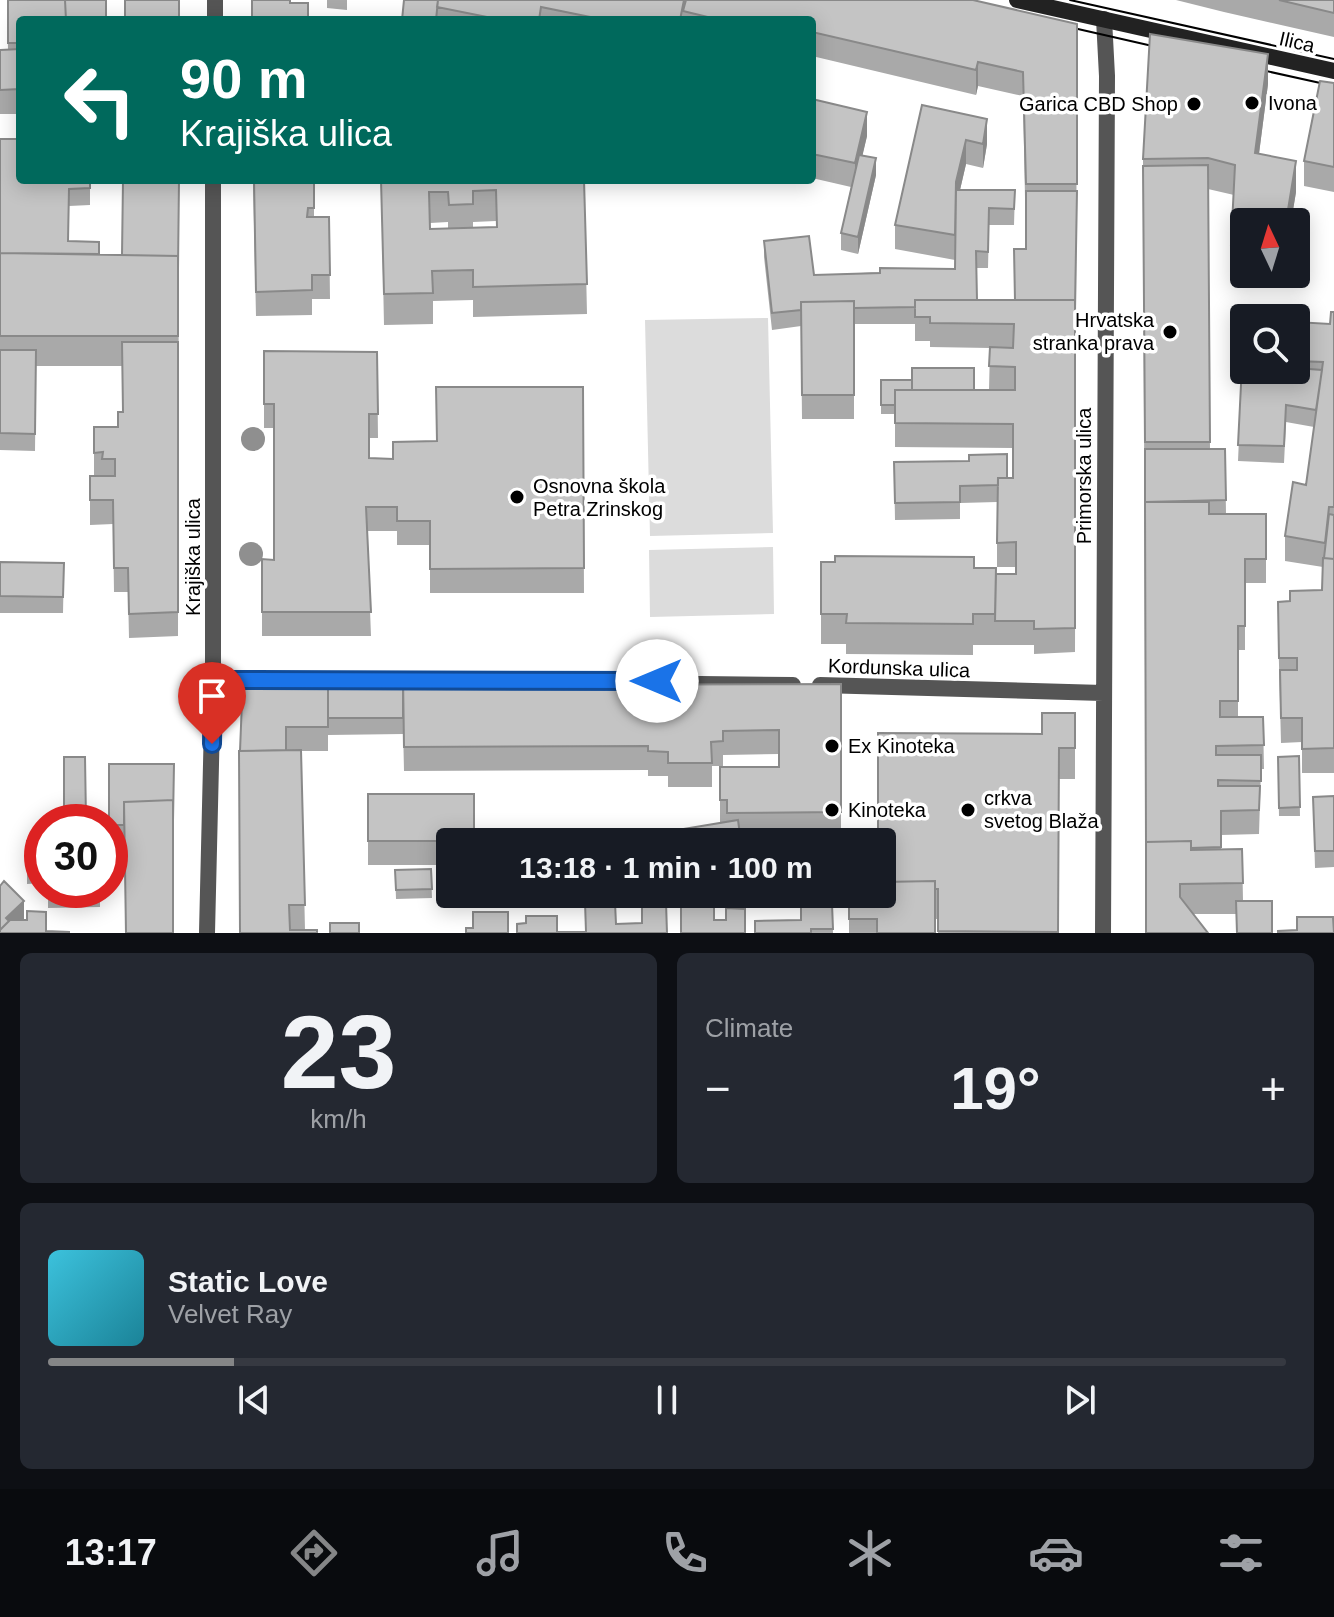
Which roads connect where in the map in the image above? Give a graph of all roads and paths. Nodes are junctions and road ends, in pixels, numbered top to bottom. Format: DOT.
graph roads {
  1 [pos="1017,0"];
  2 [pos="1104,19"];
  3 [pos="1334,71"];
  4 [pos="213,184"];
  5 [pos="213,680"];
  6 [pos="1103,693"];
  7 [pos="207,933"];
  8 [pos="1103,933"];
  1 -- 2 [label="main road, Ilica"];
  2 -- 3 [label="main road, Ilica"];
  2 -- 6 [label="street, Primorska ulica"];
  4 -- 5 [label="street, Krajiška ulica"];
  5 -- 6 [label="street, Kordunska ulica"];
  5 -- 7 [label="street, Krajiška ulica"];
  6 -- 8 [label="street, Primorska ulica"];
}
